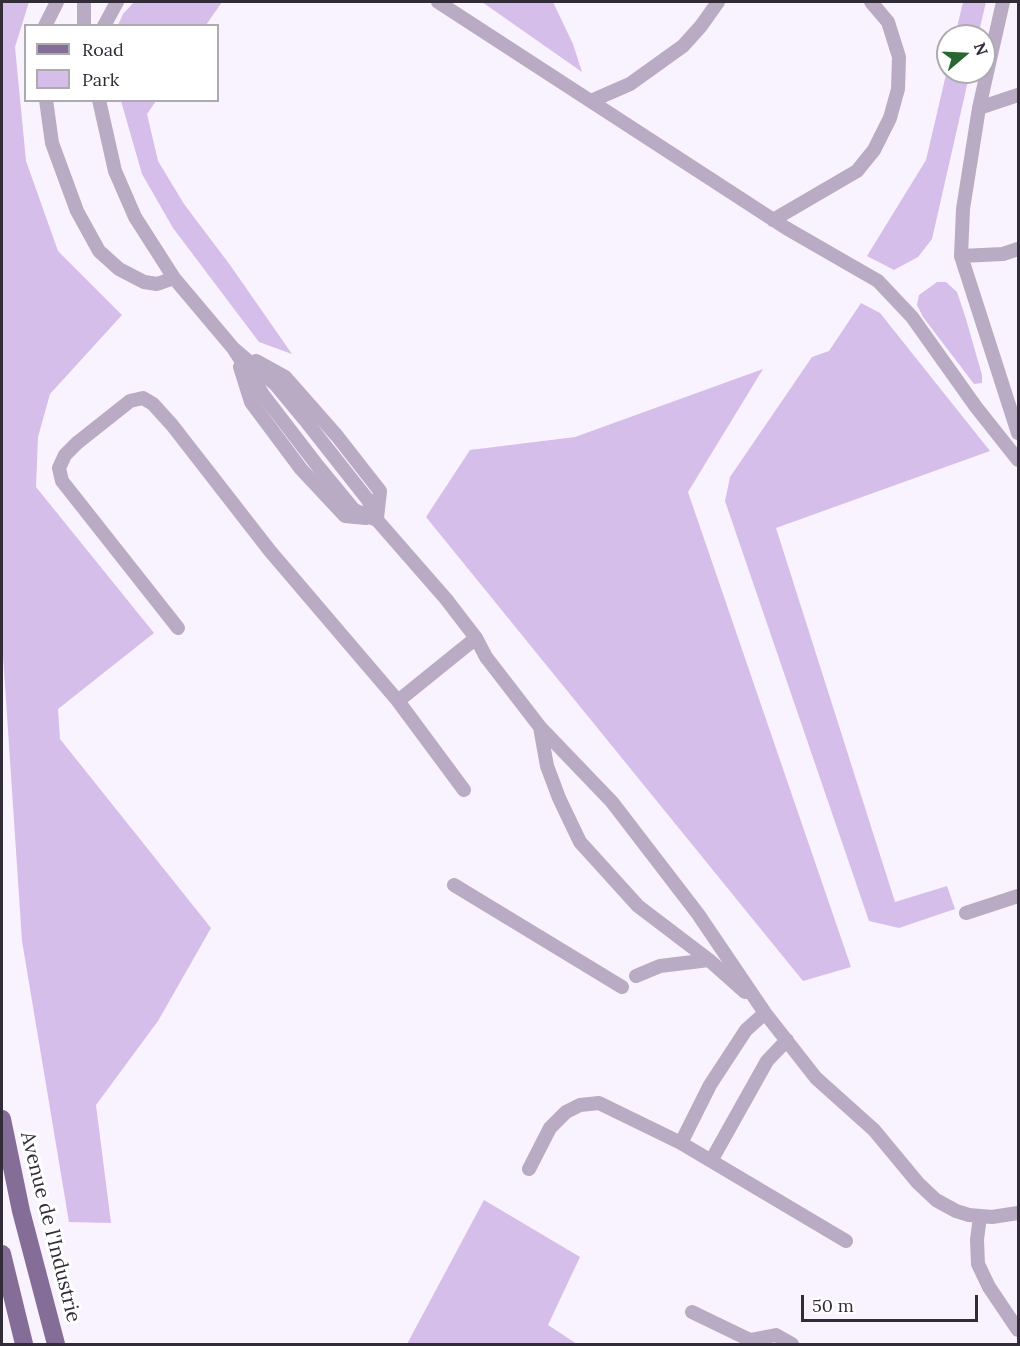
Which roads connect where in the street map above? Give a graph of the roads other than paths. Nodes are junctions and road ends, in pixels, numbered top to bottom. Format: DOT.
graph roads {
  1 [pos="57,2"];
  2 [pos="84,2"];
  3 [pos="117,2"];
  4 [pos="438,2"];
  5 [pos="718,2"];
  6 [pos="871,2"];
  7 [pos="1003,2"];
  8 [pos="46,24"];
  9 [pos="84,24"];
  10 [pos="105,24"];
  11 [pos="1018,94"];
  12 [pos="591,101"];
  13 [pos="46,102"];
  14 [pos="99,102"];
  15 [pos="979,108"];
  16 [pos="773,220"];
  17 [pos="1018,249"];
  18 [pos="961,256"];
  19 [pos="174,278"];
  20 [pos="233,348"];
  21 [pos="1018,433"];
  22 [pos="1018,460"];
  23 [pos="377,520"];
  24 [pos="178,627"];
  25 [pos="476,638"];
  26 [pos="398,701"];
  27 [pos="540,727"];
  28 [pos="464,790"];
  29 [pos="454,885"];
  30 [pos="1018,896"];
  31 [pos="966,913"];
  32 [pos="710,960"];
  33 [pos="636,976"];
  34 [pos="622,987"];
  35 [pos="765,1012"];
  36 [pos="787,1040"];
  37 [pos="2,1119"];
  38 [pos="681,1143"];
  39 [pos="711,1161"];
  40 [pos="529,1169"];
  41 [pos="1018,1213"];
  42 [pos="980,1216"];
  43 [pos="846,1241"];
  44 [pos="2,1254"];
  45 [pos="692,1312"];
  46 [pos="1018,1330"];
  47 [pos="24,1344"];
  48 [pos="56,1344"];
  49 [pos="792,1344"];
  1 -- 8 [label="lane"];
  2 -- 9 [label="lane"];
  3 -- 10 [label="lane"];
  4 -- 12 [label="lane"];
  5 -- 12 [label="lane"];
  6 -- 16 [label="lane"];
  7 -- 15 [label="lane"];
  11 -- 15 [label="lane"];
  12 -- 16 [label="lane"];
  13 -- 19 [label="lane"];
  14 -- 19 [label="lane"];
  15 -- 18 [label="lane"];
  16 -- 22 [label="lane"];
  17 -- 18 [label="lane"];
  18 -- 21 [label="lane"];
  19 -- 20 [label="lane"];
  20 -- 23 [label="lane"];
  20 -- 23 [label="lane"];
  23 -- 25 [label="lane"];
  24 -- 26 [label="lane"];
  25 -- 26 [label="lane"];
  25 -- 27 [label="lane"];
  26 -- 28 [label="lane"];
  27 -- 32 [label="lane"];
  27 -- 35 [label="lane"];
  29 -- 34 [label="lane"];
  30 -- 31 [label="lane"];
  32 -- 33 [label="lane"];
  32 -- 35 [label="lane"];
  35 -- 36 [label="lane"];
  35 -- 38 [label="lane"];
  36 -- 39 [label="lane"];
  36 -- 42 [label="lane"];
  37 -- 48 [label="main road, Avenue de l'Industrie"];
  38 -- 39 [label="lane"];
  38 -- 40 [label="lane"];
  39 -- 43 [label="lane"];
  41 -- 42 [label="lane"];
  42 -- 46 [label="lane"];
  44 -- 47 [label="main road"];
  45 -- 49 [label="lane"];
}
